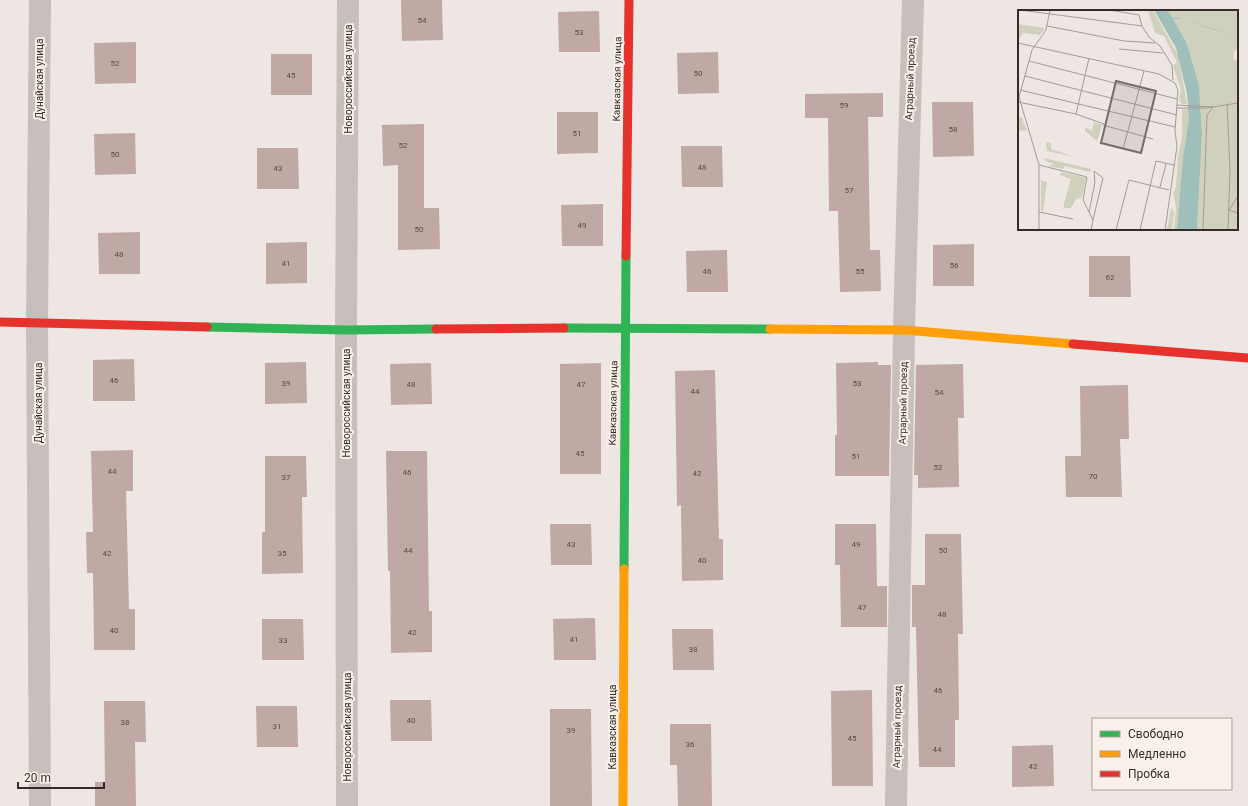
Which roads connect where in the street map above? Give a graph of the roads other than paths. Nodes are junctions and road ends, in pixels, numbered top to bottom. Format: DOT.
graph roads {
  1 [pos="40,0"];
  2 [pos="348,0"];
  3 [pos="629,0"];
  4 [pos="912,0"];
  5 [pos="0,322"];
  6 [pos="38,322"];
  7 [pos="625,328"];
  8 [pos="346,330"];
  9 [pos="904,330"];
  10 [pos="1248,358"];
  11 [pos="40,806"];
  12 [pos="347,806"];
  13 [pos="623,806"];
  14 [pos="896,806"];
  1 -- 6 [label="street, Дунайская улица"];
  2 -- 8 [label="street, Новороссийская улица"];
  3 -- 7 [label="street, Кавказская улица"];
  4 -- 9 [label="street, Аграрный проезд"];
  5 -- 6 [label="street"];
  6 -- 8 [label="street"];
  6 -- 11 [label="street, Дунайская улица"];
  7 -- 8 [label="street"];
  7 -- 9 [label="street"];
  7 -- 13 [label="street, Кавказская улица"];
  8 -- 12 [label="street, Новороссийская улица"];
  9 -- 10 [label="street"];
  9 -- 14 [label="street, Аграрный проезд"];
}
